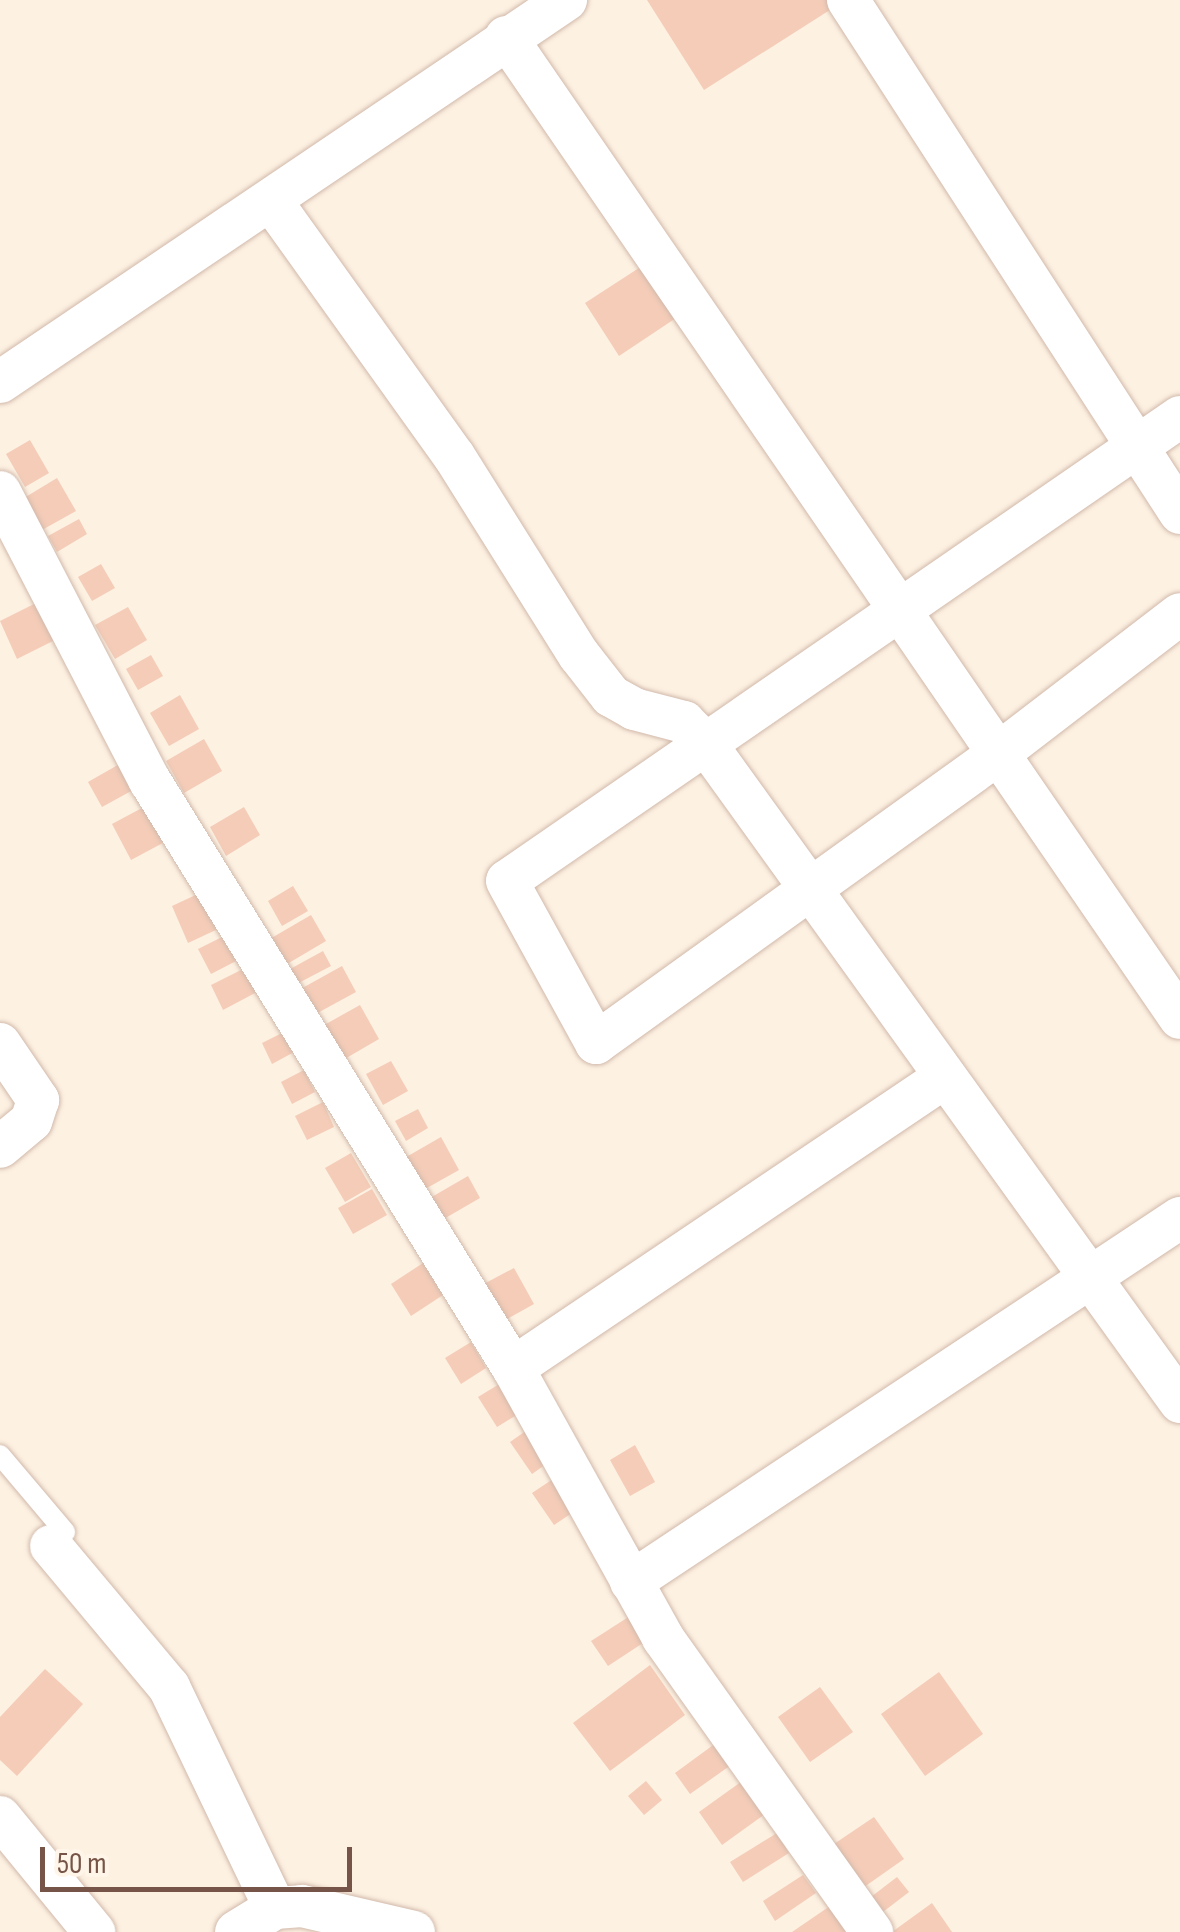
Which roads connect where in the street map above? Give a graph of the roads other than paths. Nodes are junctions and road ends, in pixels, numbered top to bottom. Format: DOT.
graph roads {
  1 [pos="566,0"];
  2 [pos="848,0"];
  3 [pos="506,37"];
  4 [pos="272,202"];
  5 [pos="0,382"];
  6 [pos="1180,417"];
  7 [pos="1136,446"];
  8 [pos="0,492"];
  9 [pos="1180,512"];
  10 [pos="901,609"];
  11 [pos="1180,614"];
  12 [pos="706,744"];
  13 [pos="999,752"];
  14 [pos="810,890"];
  15 [pos="1180,1018"];
  16 [pos="0,1044"];
  17 [pos="945,1077"];
  18 [pos="0,1147"];
  19 [pos="1180,1218"];
  20 [pos="1089,1280"];
  21 [pos="513,1368"];
  22 [pos="1180,1402"];
  23 [pos="0,1455"];
  24 [pos="58,1539"];
  25 [pos="631,1582"];
  26 [pos="0,1817"];
  27 [pos="275,1908"];
  28 [pos="94,1932"];
  29 [pos="236,1932"];
  30 [pos="414,1932"];
  31 [pos="872,1932"];
  1 -- 3 [label="street"];
  2 -- 7 [label="street"];
  3 -- 4 [label="street"];
  3 -- 10 [label="street"];
  4 -- 5 [label="street"];
  4 -- 12 [label="street"];
  6 -- 7 [label="street"];
  7 -- 9 [label="street"];
  7 -- 10 [label="street"];
  8 -- 21 [label="street"];
  10 -- 12 [label="street"];
  10 -- 13 [label="street"];
  11 -- 13 [label="street"];
  12 -- 14 [label="street"];
  12 -- 14 [label="street"];
  13 -- 14 [label="street"];
  13 -- 15 [label="street"];
  14 -- 17 [label="street"];
  16 -- 18 [label="street"];
  17 -- 20 [label="street"];
  17 -- 21 [label="street"];
  19 -- 20 [label="street"];
  20 -- 22 [label="street"];
  20 -- 25 [label="street"];
  21 -- 25 [label="street"];
  23 -- 24 [label="lane"];
  24 -- 27 [label="street"];
  25 -- 31 [label="street"];
  26 -- 28 [label="street"];
  27 -- 29 [label="street"];
  27 -- 30 [label="street"];
}
